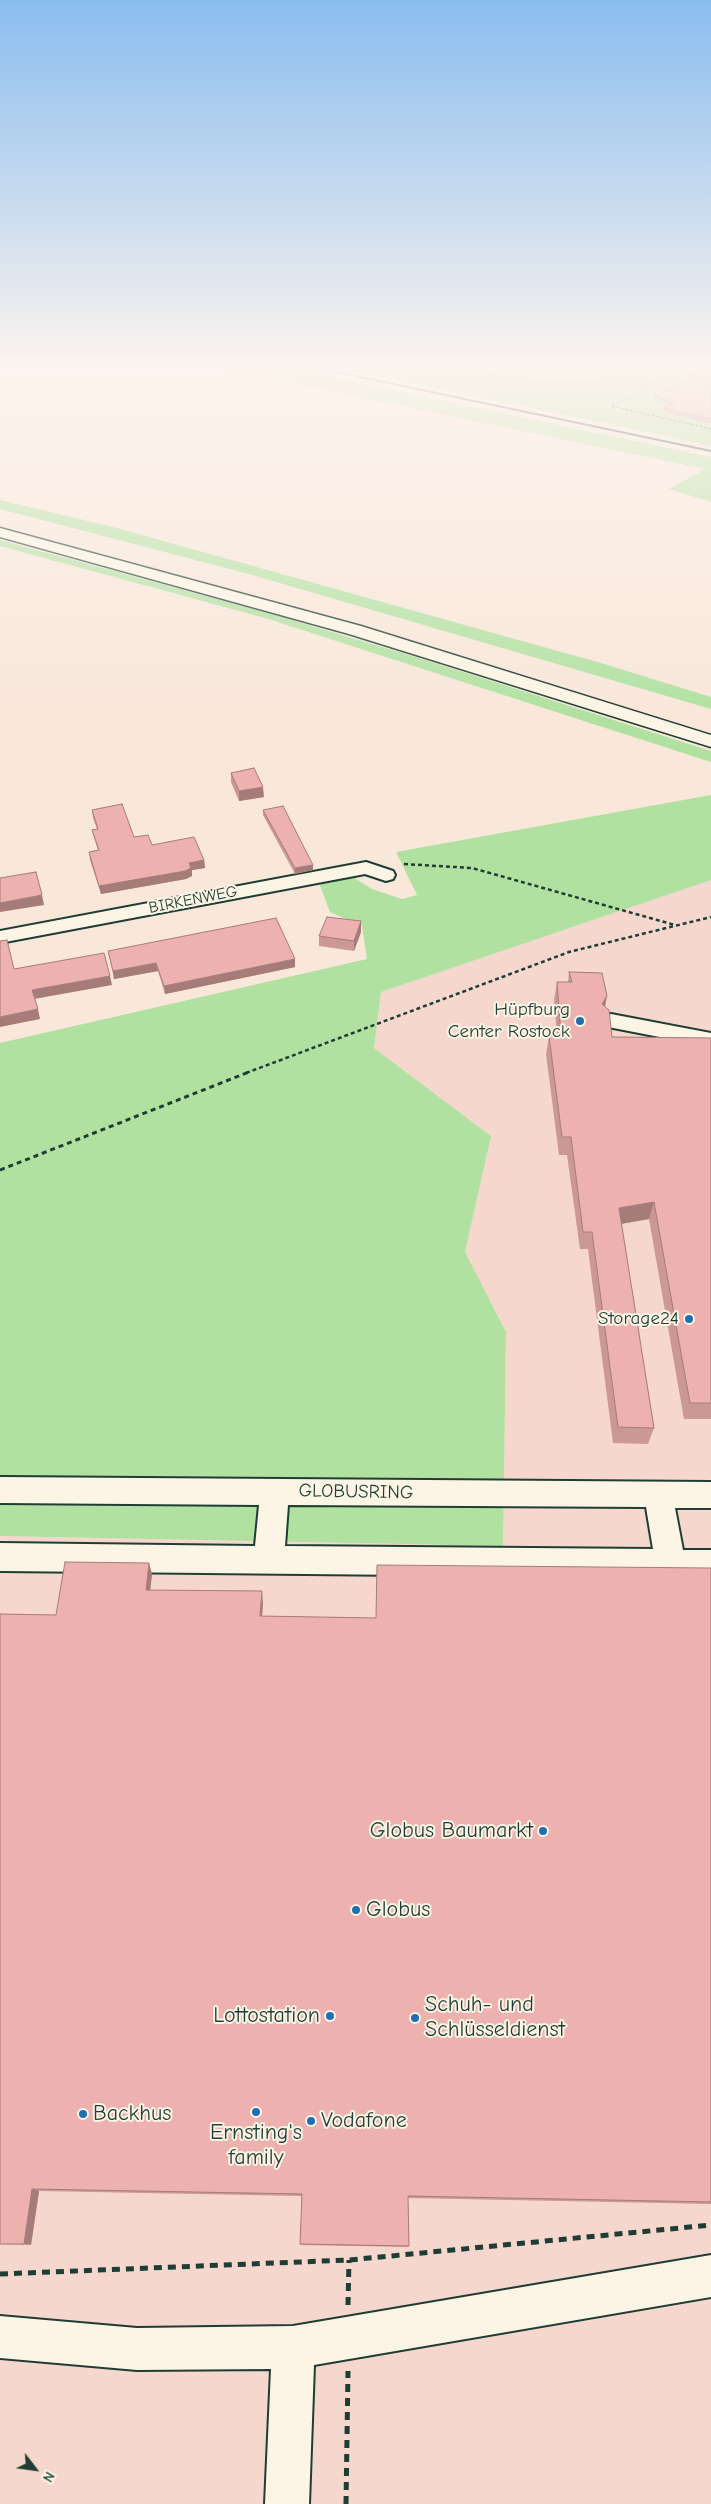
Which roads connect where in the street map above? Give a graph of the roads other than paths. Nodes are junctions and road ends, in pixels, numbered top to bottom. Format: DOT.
graph roads {
  1 [pos="0,518"];
  2 [pos="0,532"];
  3 [pos="418,633"];
  4 [pos="711,741"];
  5 [pos="386,875"];
  6 [pos="0,936"];
  7 [pos="611,1021"];
  8 [pos="711,1040"];
  9 [pos="0,1490"];
  10 [pos="275,1491"];
  11 [pos="658,1495"];
  12 [pos="711,1495"];
  13 [pos="0,1557"];
  14 [pos="269,1559"];
  15 [pos="670,1562"];
  16 [pos="711,1564"];
  17 [pos="711,2276"];
  18 [pos="0,2337"];
  19 [pos="292,2347"];
  20 [pos="287,2504"];
  1 -- 3 [label="highway"];
  2 -- 4 [label="highway"];
  5 -- 6 [label="street, BIRKENWEG"];
  7 -- 8 [label="street"];
  9 -- 10 [label="street, GLOBUSRING"];
  10 -- 11 [label="street, GLOBUSRING"];
  10 -- 14 [label="street"];
  11 -- 12 [label="street, GLOBUSRING"];
  11 -- 15 [label="street"];
  13 -- 14 [label="street"];
  14 -- 15 [label="street"];
  15 -- 16 [label="street"];
  17 -- 19 [label="street"];
  18 -- 19 [label="street"];
  19 -- 20 [label="street"];
}
